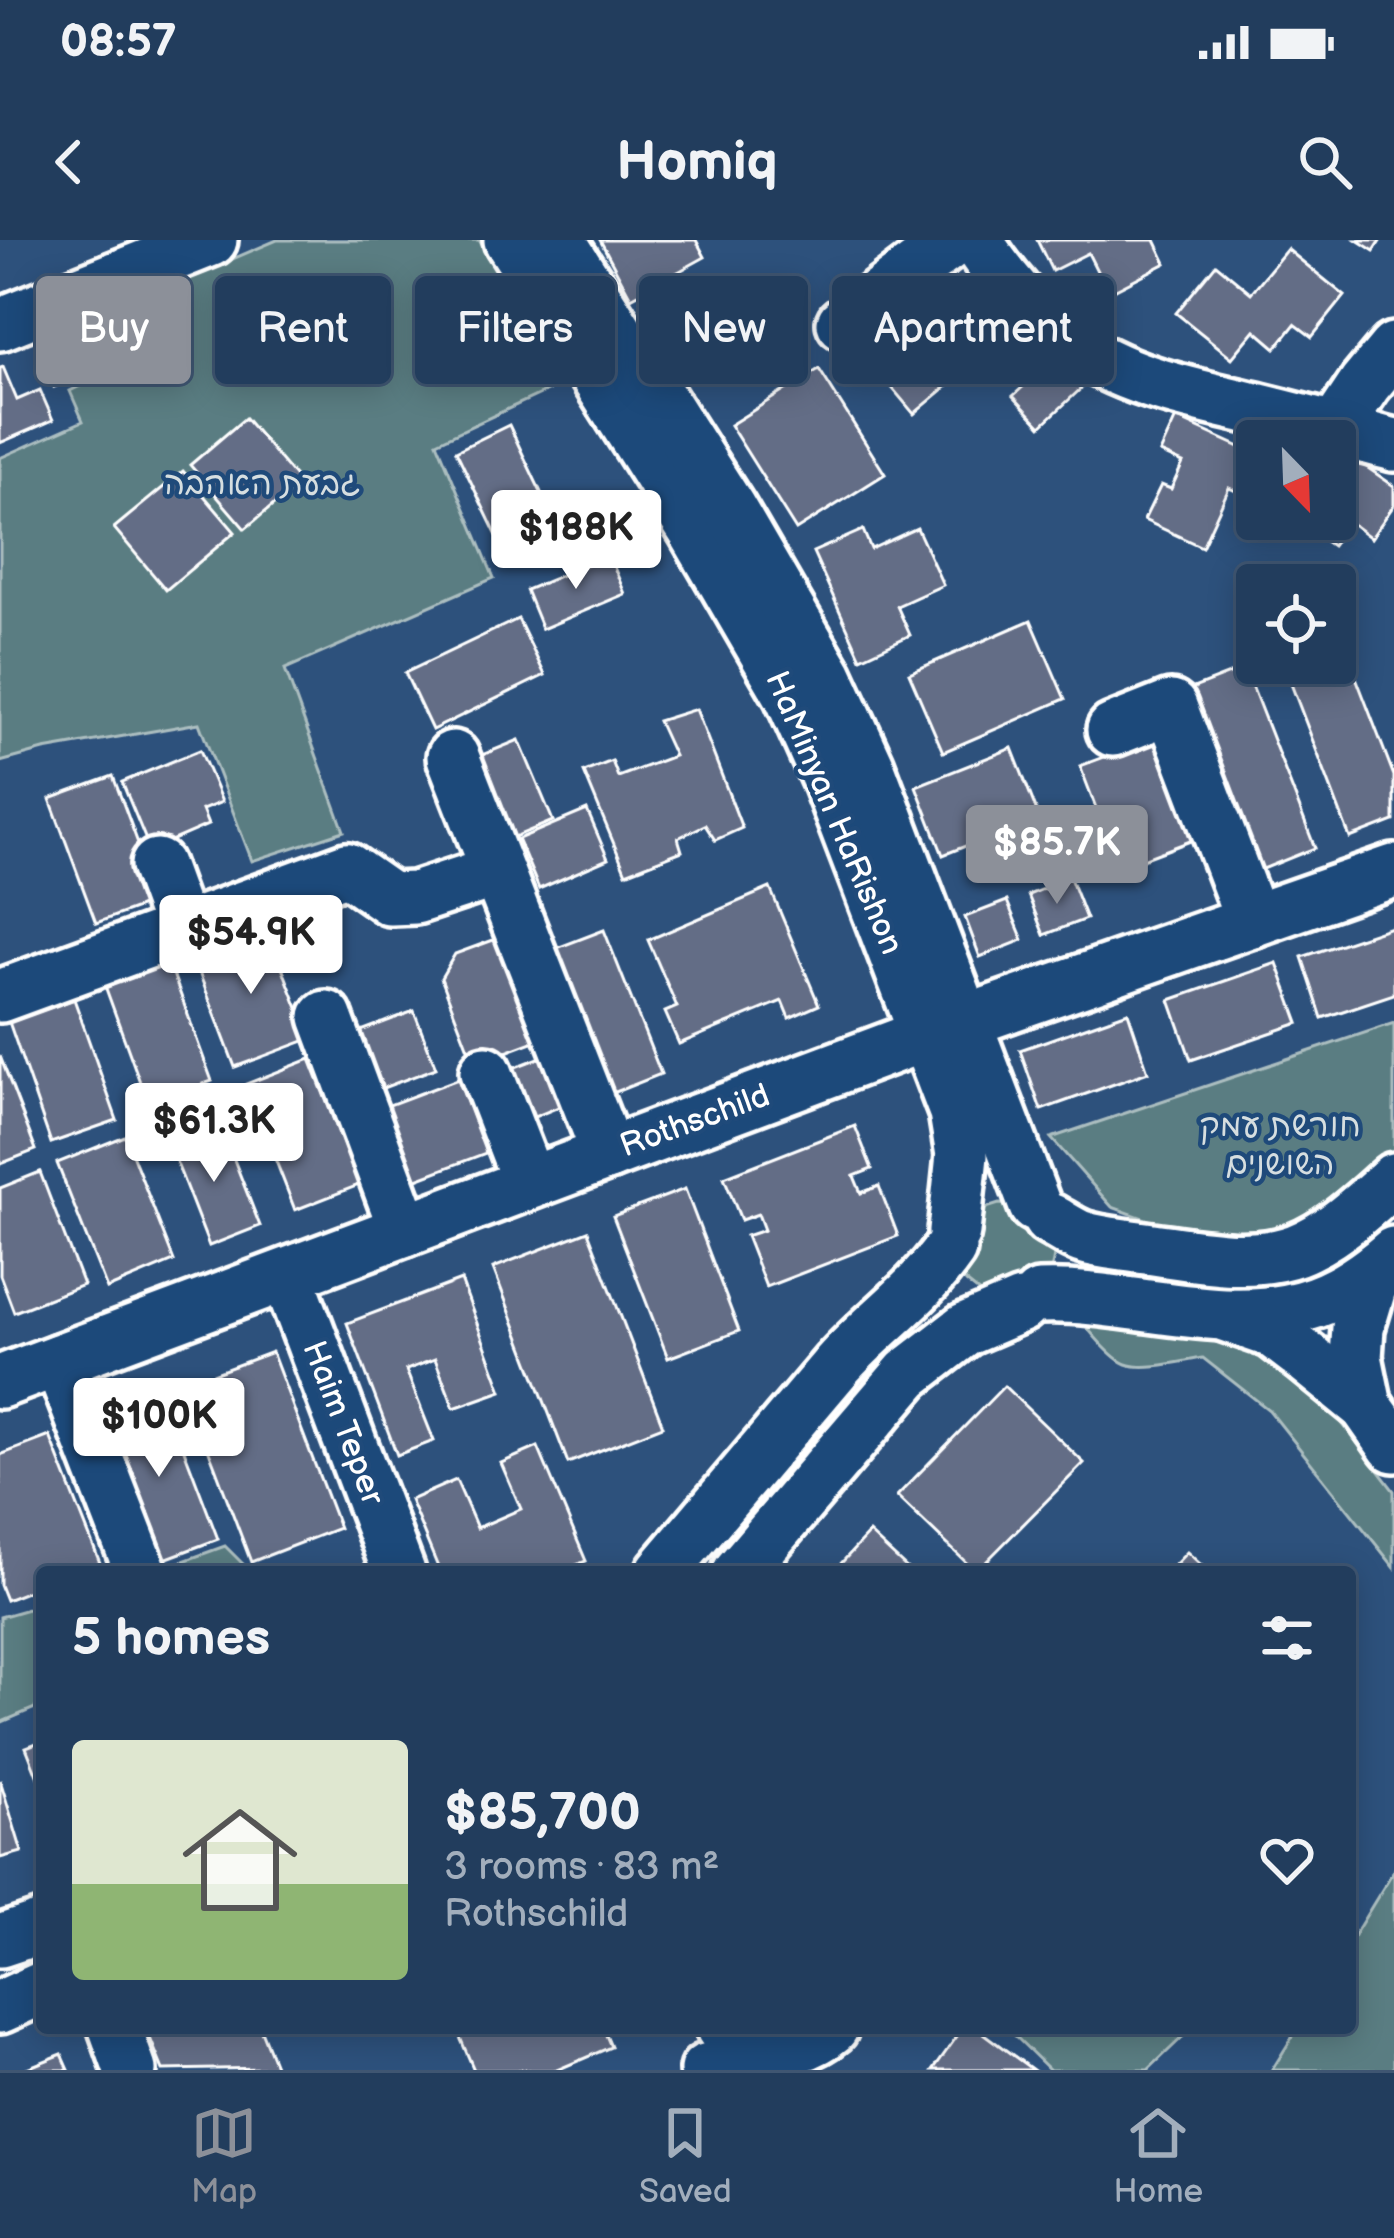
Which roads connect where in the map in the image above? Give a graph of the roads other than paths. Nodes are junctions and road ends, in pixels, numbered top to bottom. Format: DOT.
graph roads {
  1 [pos="211,240"];
  2 [pos="510,240"];
  3 [pos="559,240"];
  4 [pos="954,240"];
  5 [pos="976,240"];
  6 [pos="906,276"];
  7 [pos="0,324"];
  8 [pos="1394,349"];
  9 [pos="1298,420"];
  10 [pos="1341,420"];
  11 [pos="1356,435"];
  12 [pos="1394,445"];
  13 [pos="1113,730"];
  14 [pos="453,757"];
  15 [pos="157,865"];
  16 [pos="1394,872"];
  17 [pos="491,873"];
  18 [pos="1252,921"];
  19 [pos="181,931"];
  20 [pos="0,996"];
  21 [pos="326,1017"];
  22 [pos="945,1028"];
  23 [pos="486,1072"];
  24 [pos="608,1154"];
  25 [pos="1394,1179"];
  26 [pos="529,1184"];
  27 [pos="1042,1213"];
  28 [pos="405,1230"];
  29 [pos="952,1241"];
  30 [pos="1385,1260"];
  31 [pos="286,1275"];
  32 [pos="1030,1302"];
  33 [pos="1215,1312"];
  34 [pos="58,1360"];
  35 [pos="0,1382"];
  36 [pos="1380,1426"];
  37 [pos="139,1566"];
  38 [pos="397,1566"];
  39 [pos="667,1566"];
  40 [pos="744,1566"];
  41 [pos="36,1929"];
  42 [pos="0,1942"];
  43 [pos="36,1991"];
  44 [pos="0,2007"];
  45 [pos="117,2034"];
  46 [pos="825,2034"];
  47 [pos="725,2052"];
  48 [pos="130,2070"];
  1 -- 7 [label="street"];
  2 -- 22 [label="street, HaMinyan HaRishon"];
  3 -- 22 [label="street, HaMinyan HaRishon"];
  4 -- 6 [label="street"];
  5 -- 9 [label="street"];
  8 -- 10 [label="street"];
  11 -- 12 [label="street"];
  13 -- 18 [label="street"];
  14 -- 24 [label="street"];
  15 -- 19 [label="street"];
  16 -- 18 [label="street, Rothschild"];
  17 -- 19 [label="street"];
  18 -- 22 [label="street, Rothschild"];
  19 -- 20 [label="street"];
  21 -- 28 [label="street"];
  22 -- 24 [label="street, Rothschild"];
  22 -- 27 [label="street, HaMinyan HaRishon"];
  22 -- 29 [label="street, HaMinyan HaRishon"];
  23 -- 26 [label="street"];
  24 -- 26 [label="street, Rothschild"];
  25 -- 27 [label="street"];
  26 -- 28 [label="street, Rothschild"];
  27 -- 29 [label="street"];
  27 -- 32 [label="street"];
  28 -- 31 [label="street, Rothschild"];
  29 -- 32 [label="street"];
  29 -- 39 [label="street"];
  30 -- 33 [label="street"];
  30 -- 36 [label="street"];
  31 -- 34 [label="street, Rothschild"];
  31 -- 38 [label="street, Haim Teper"];
  32 -- 33 [label="street"];
  32 -- 40 [label="street"];
  33 -- 36 [label="street"];
  34 -- 35 [label="street, Rothschild"];
  34 -- 37 [label="street"];
  41 -- 42 [label="street"];
  43 -- 44 [label="street"];
  45 -- 48 [label="street"];
  46 -- 47 [label="street"];
}
